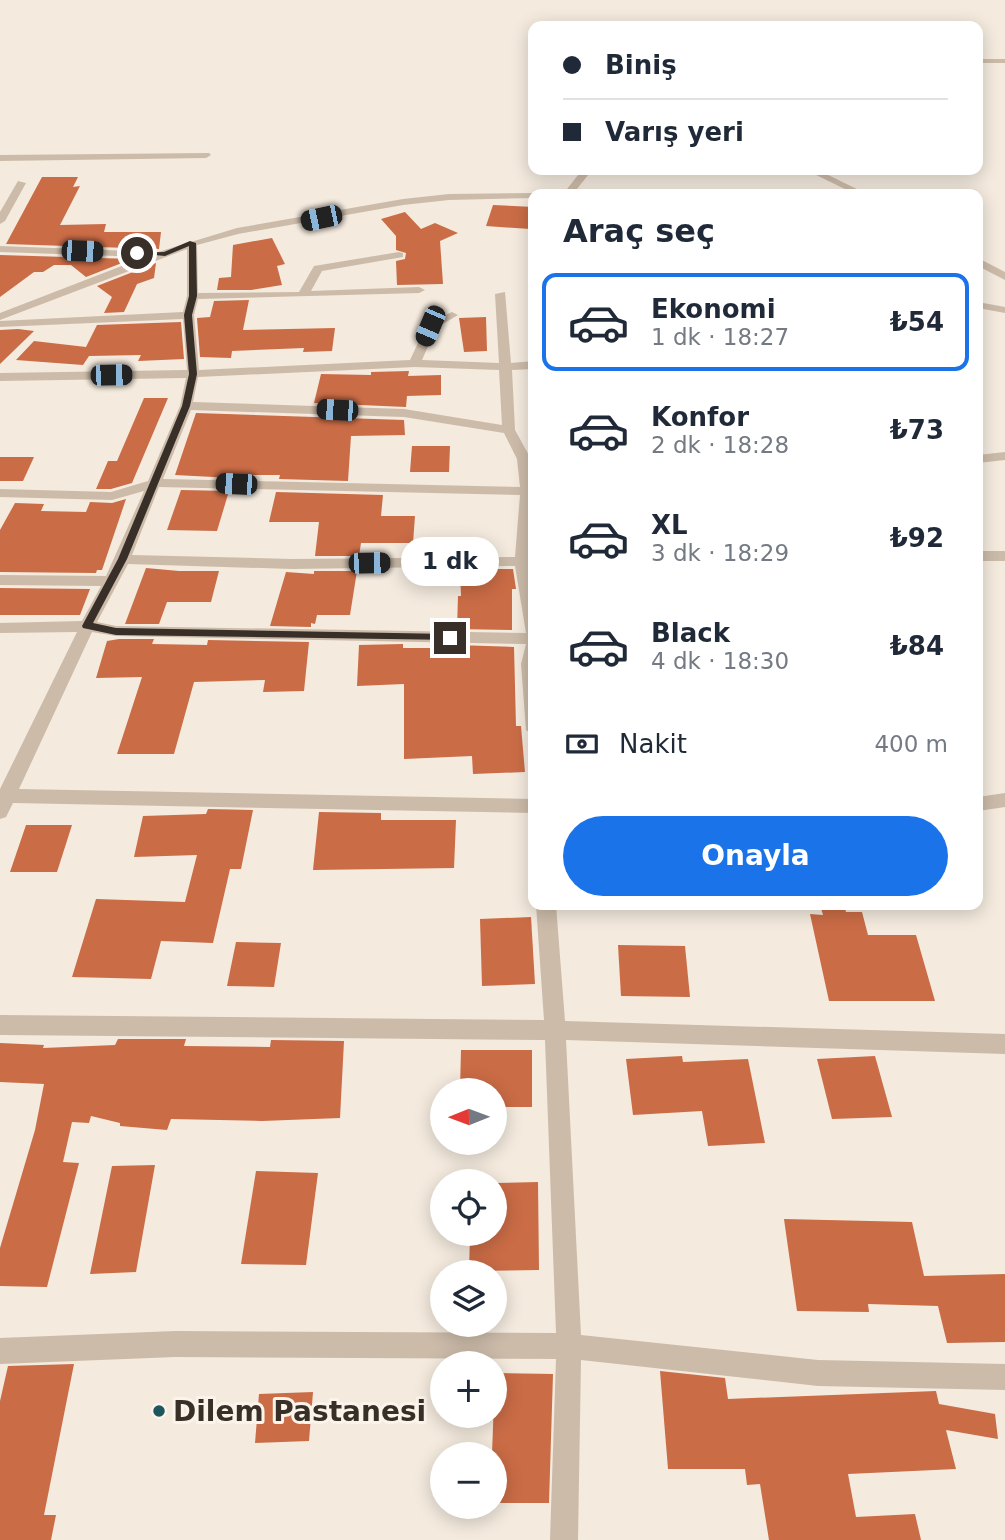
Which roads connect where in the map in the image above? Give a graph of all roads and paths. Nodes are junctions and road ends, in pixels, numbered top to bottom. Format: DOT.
graph roads {
  1 [pos="983,61"];
  2 [pos="1005,61"];
  3 [pos="206,155"];
  4 [pos="0,158"];
  5 [pos="583,175"];
  6 [pos="822,175"];
  7 [pos="21,183"];
  8 [pos="572,189"];
  9 [pos="851,189"];
  10 [pos="528,195"];
  11 [pos="0,221"];
  12 [pos="192,243"];
  13 [pos="0,249"];
  14 [pos="165,254"];
  15 [pos="399,255"];
  16 [pos="983,264"];
  17 [pos="1005,277"];
  18 [pos="419,290"];
  19 [pos="501,294"];
  20 [pos="303,295"];
  21 [pos="193,296"];
  22 [pos="983,306"];
  23 [pos="1005,310"];
  24 [pos="188,315"];
  25 [pos="452,315"];
  26 [pos="0,317"];
  27 [pos="0,324"];
  28 [pos="415,363"];
  29 [pos="528,365"];
  30 [pos="506,367"];
  31 [pos="193,374"];
  32 [pos="0,377"];
  33 [pos="186,406"];
  34 [pos="509,430"];
  35 [pos="1005,456"];
  36 [pos="528,458"];
  37 [pos="983,458"];
  38 [pos="528,475"];
  39 [pos="157,482"];
  40 [pos="527,491"];
  41 [pos="0,494"];
  42 [pos="983,556"];
  43 [pos="1005,556"];
  44 [pos="122,559"];
  45 [pos="528,561"];
  46 [pos="0,580"];
  47 [pos="109,581"];
  48 [pos="87,626"];
  49 [pos="0,628"];
  50 [pos="528,639"];
  51 [pos="1005,800"];
  52 [pos="2,801"];
  53 [pos="983,803"];
  54 [pos="528,806"];
  55 [pos="546,910"];
  56 [pos="0,1025"];
  57 [pos="555,1030"];
  58 [pos="1005,1044"];
  59 [pos="569,1346"];
  60 [pos="0,1351"];
  61 [pos="1005,1377"];
  62 [pos="564,1540"];
  1 -- 2 [label="street"];
  3 -- 4 [label="street"];
  5 -- 8 [label="street"];
  6 -- 9 [label="street"];
  7 -- 11 [label="street"];
  10 -- 12 [label="street"];
  12 -- 14 [label="street"];
  12 -- 21 [label="street"];
  13 -- 14 [label="street"];
  14 -- 26 [label="street"];
  15 -- 20 [label="street"];
  16 -- 17 [label="street"];
  18 -- 20 [label="street"];
  19 -- 30 [label="street"];
  20 -- 21 [label="street"];
  21 -- 24 [label="street"];
  22 -- 23 [label="street"];
  24 -- 27 [label="street"];
  24 -- 31 [label="street"];
  25 -- 28 [label="street"];
  28 -- 30 [label="street"];
  28 -- 31 [label="street"];
  29 -- 30 [label="street"];
  30 -- 34 [label="street"];
  31 -- 32 [label="street"];
  31 -- 33 [label="street"];
  33 -- 34 [label="street"];
  33 -- 39 [label="street"];
  34 -- 36 [label="street"];
  35 -- 37 [label="street"];
  38 -- 40 [label="street"];
  39 -- 40 [label="street"];
  39 -- 41 [label="street"];
  39 -- 44 [label="street"];
  40 -- 45 [label="street"];
  42 -- 43 [label="street"];
  44 -- 45 [label="street"];
  44 -- 47 [label="street"];
  46 -- 47 [label="street"];
  47 -- 48 [label="street"];
  48 -- 49 [label="street"];
  48 -- 50 [label="street"];
  48 -- 52 [label="street"];
  51 -- 53 [label="street"];
  52 -- 54 [label="street"];
  55 -- 57 [label="street"];
  56 -- 57 [label="street"];
  57 -- 58 [label="street"];
  57 -- 59 [label="street"];
  59 -- 60 [label="street"];
  59 -- 61 [label="street"];
  59 -- 62 [label="street"];
}
